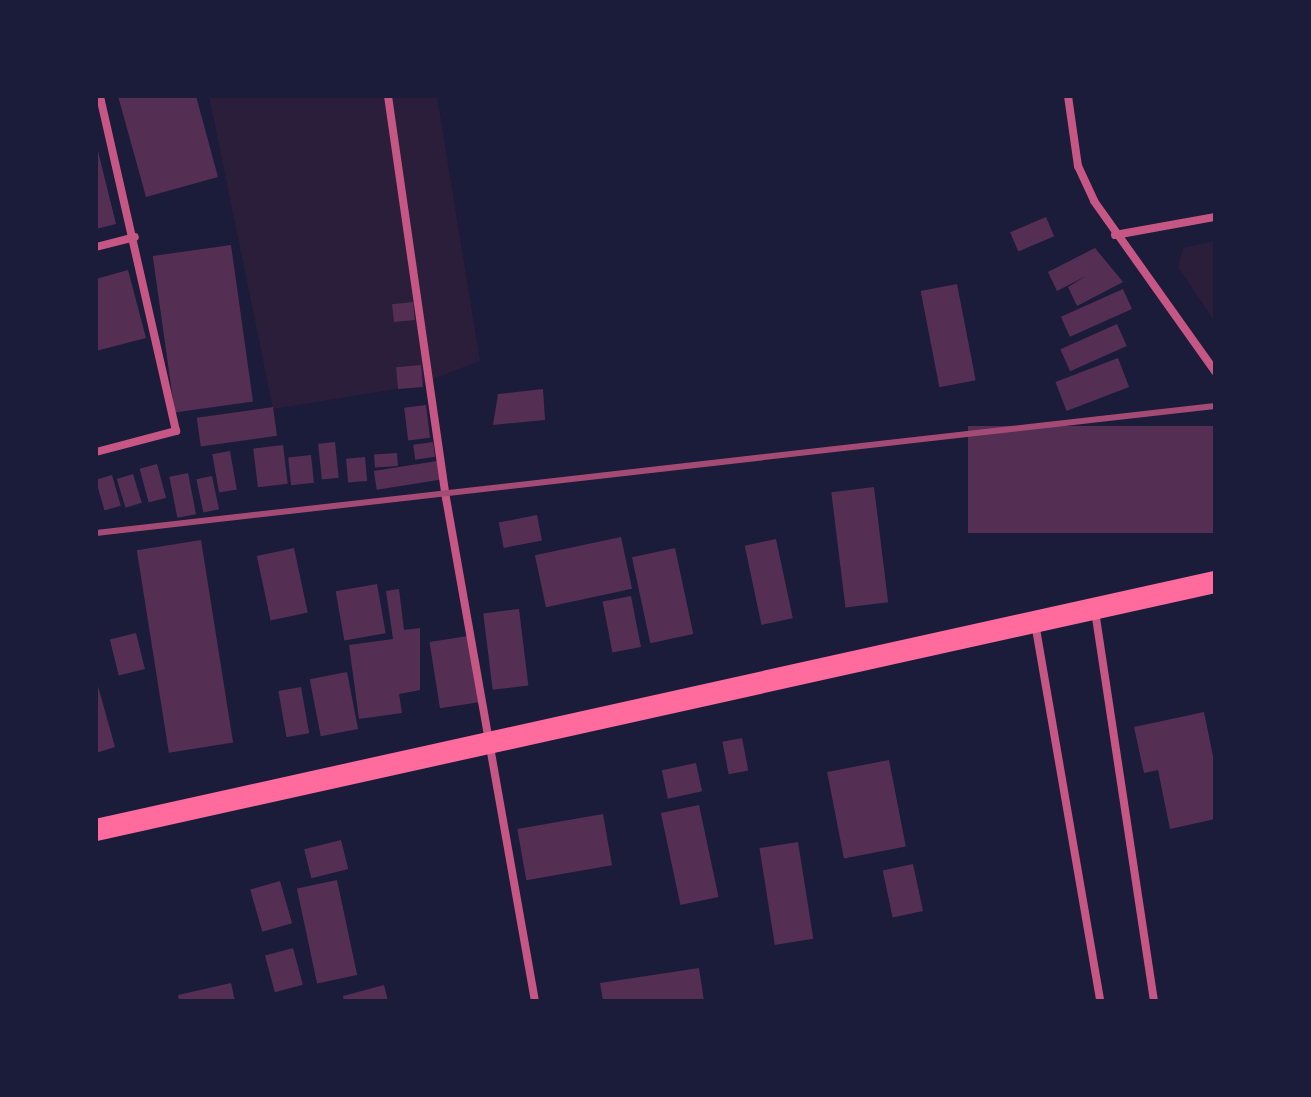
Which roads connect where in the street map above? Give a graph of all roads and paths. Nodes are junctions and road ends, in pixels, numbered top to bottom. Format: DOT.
graph roads {
  1 [pos="100,96"];
  2 [pos="388,96"];
  3 [pos="1068,96"];
  4 [pos="1215,217"];
  5 [pos="1115,235"];
  6 [pos="135,237"];
  7 [pos="96,247"];
  8 [pos="1215,371"];
  9 [pos="96,452"];
  10 [pos="1215,582"];
  11 [pos="1095,611"];
  12 [pos="1035,623"];
  13 [pos="487,743"];
  14 [pos="96,830"];
  15 [pos="535,1001"];
  16 [pos="1100,1001"];
  17 [pos="1154,1001"];
  1 -- 6 [label="street"];
  2 -- 13 [label="street"];
  3 -- 5 [label="street"];
  4 -- 5 [label="street"];
  5 -- 8 [label="street"];
  6 -- 7 [label="street"];
  6 -- 9 [label="street"];
  10 -- 11 [label="highway"];
  11 -- 12 [label="highway"];
  11 -- 17 [label="street"];
  12 -- 13 [label="highway"];
  12 -- 16 [label="street"];
  13 -- 14 [label="highway"];
  13 -- 15 [label="street"];
}
